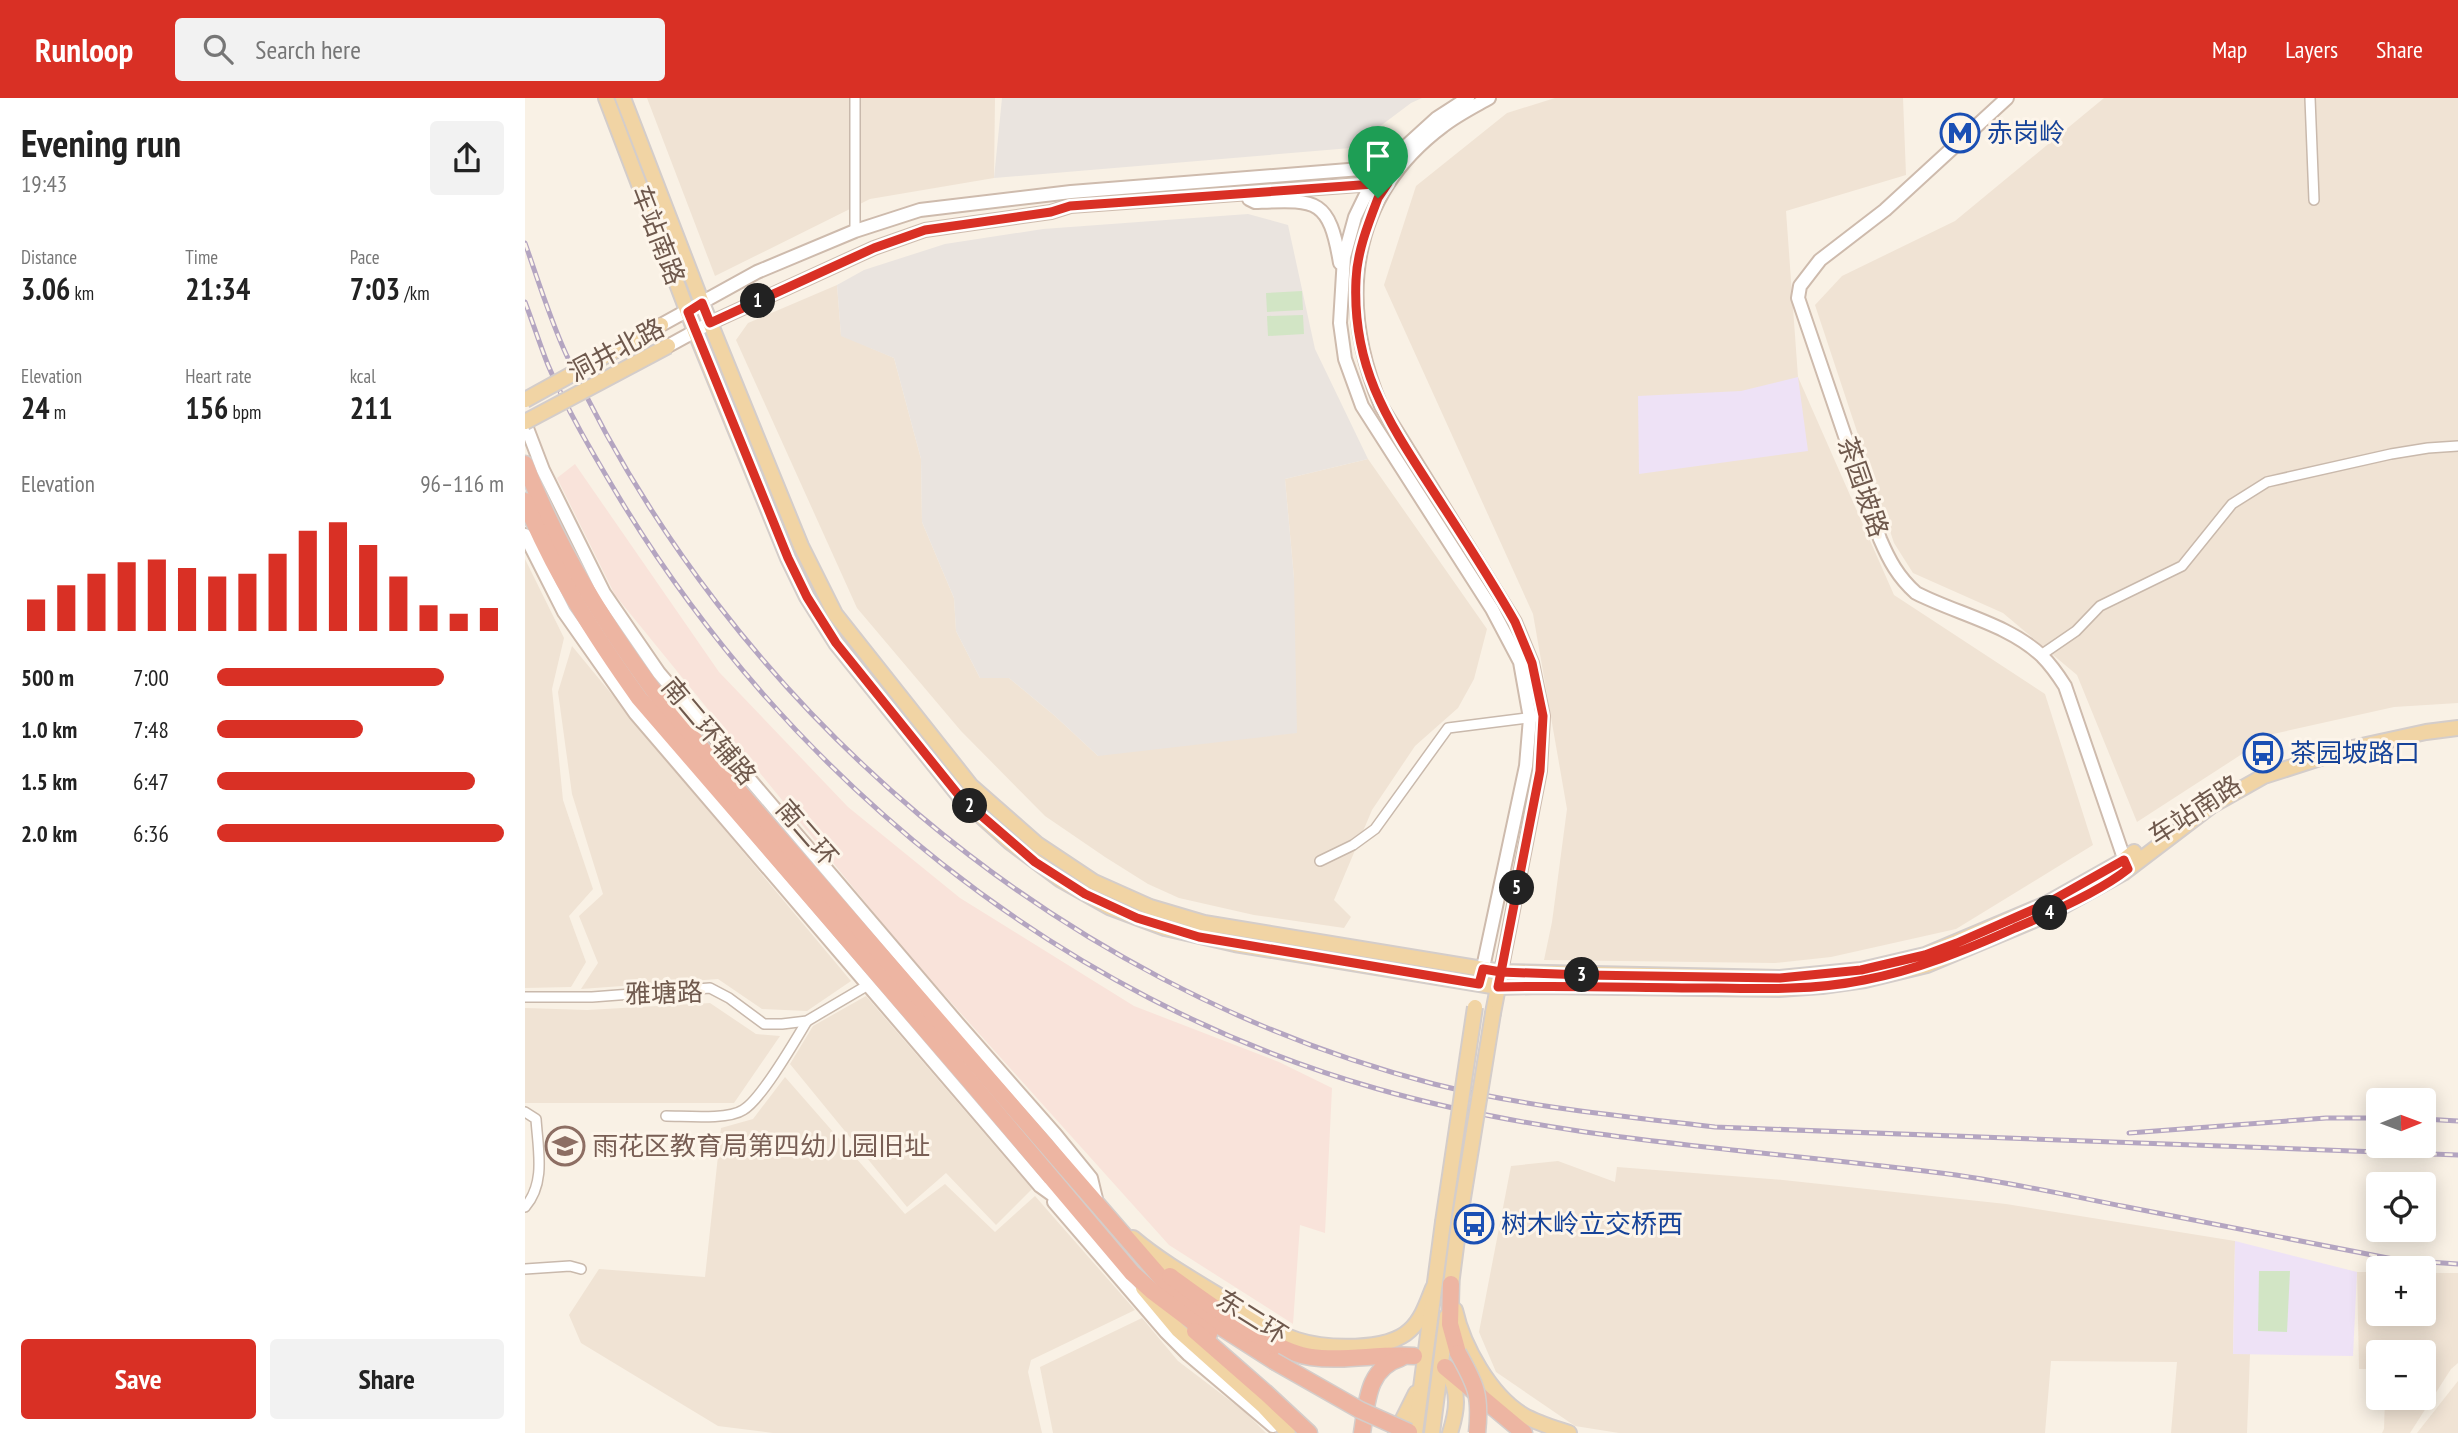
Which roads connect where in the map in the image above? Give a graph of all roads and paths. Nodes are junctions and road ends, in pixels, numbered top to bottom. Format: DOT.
graph roads {
  1 [pos="606,98"];
  2 [pos="623,98"];
  3 [pos="855,98"];
  4 [pos="1468,98"];
  5 [pos="1489,98"];
  6 [pos="2007,98"];
  7 [pos="2310,98"];
  8 [pos="1401,166"];
  9 [pos="1382,168"];
  10 [pos="1388,183"];
  11 [pos="1371,184"];
  12 [pos="1239,195"];
  13 [pos="2314,200"];
  14 [pos="855,231"];
  15 [pos="1342,275"];
  16 [pos="702,303"];
  17 [pos="688,312"];
  18 [pos="710,323"];
  19 [pos="661,325"];
  20 [pos="695,331"];
  21 [pos="668,346"];
  22 [pos="525,400"];
  23 [pos="525,422"];
  24 [pos="2458,446"];
  25 [pos="525,464"];
  26 [pos="525,501"];
  27 [pos="525,535"];
  28 [pos="2041,655"];
  29 [pos="1537,717"];
  30 [pos="2458,722"];
  31 [pos="2458,728"];
  32 [pos="1320,861"];
  33 [pos="2126,864"];
  34 [pos="1483,969"];
  35 [pos="1501,972"];
  36 [pos="1479,984"];
  37 [pos="868,985"];
  38 [pos="1498,987"];
  39 [pos="525,997"];
  40 [pos="807,1021"];
  41 [pos="525,1112"];
  42 [pos="666,1116"];
  43 [pos="1040,1186"];
  44 [pos="1097,1203"];
  45 [pos="525,1207"];
  46 [pos="1084,1217"];
  47 [pos="1115,1224"];
  48 [pos="1143,1257"];
  49 [pos="525,1269"];
  50 [pos="581,1269"];
  51 [pos="1132,1273"];
  52 [pos="1451,1284"];
  53 [pos="1433,1288"];
  54 [pos="1172,1307"];
  55 [pos="1445,1367"];
  56 [pos="1422,1379"];
  57 [pos="1280,1433"];
  58 [pos="1288,1433"];
  59 [pos="1309,1433"];
  60 [pos="1363,1433"];
  61 [pos="1384,1433"];
  62 [pos="1396,1433"];
  63 [pos="1413,1433"];
  64 [pos="1432,1433"];
  65 [pos="1450,1433"];
  66 [pos="1477,1433"];
  67 [pos="1524,1433"];
  68 [pos="1569,1433"];
  1 -- 17 [label="main road, 车站南路"];
  2 -- 16 [label="main road, 车站南路"];
  3 -- 14 [label="street"];
  4 -- 9 [label="main road"];
  5 -- 8 [label="main road"];
  6 -- 28 [label="main road, 茶园坡路"];
  7 -- 13 [label="street"];
  8 -- 9 [label="main road, 洞井北路"];
  8 -- 10 [label="main road"];
  9 -- 11 [label="main road"];
  9 -- 14 [label="main road, 洞井北路"];
  10 -- 11 [label="main road, 洞井北路"];
  10 -- 29 [label="main road"];
  11 -- 12 [label="main road, 洞井北路"];
  11 -- 15 [label="main road"];
  12 -- 15 [label="main road"];
  12 -- 18 [label="main road, 洞井北路"];
  14 -- 16 [label="main road, 洞井北路"];
  15 -- 29 [label="main road"];
  16 -- 17 [label="main road, 洞井北路"];
  16 -- 18 [label="main road, 车站南路"];
  17 -- 19 [label="main road, 洞井北路"];
  17 -- 20 [label="main road, 车站南路"];
  18 -- 20 [label="main road, 洞井北路"];
  18 -- 34 [label="main road, 车站南路"];
  19 -- 22 [label="main road, 洞井北路, bridge"];
  20 -- 21 [label="main road, 洞井北路"];
  20 -- 36 [label="main road, 车站南路"];
  21 -- 23 [label="main road, 洞井北路, bridge"];
  23 -- 44 [label="main road, 南二环辅路"];
  24 -- 28 [label="street"];
  25 -- 44 [label="highway, 南二环"];
  26 -- 46 [label="highway, 南二环"];
  27 -- 37 [label="main road, 南二环辅路"];
  28 -- 33 [label="main road, 茶园坡路"];
  29 -- 32 [label="street"];
  29 -- 34 [label="main road"];
  29 -- 35 [label="main road"];
  30 -- 33 [label="main road, 车站南路"];
  31 -- 33 [label="main road, 车站南路"];
  33 -- 35 [label="main road, 车站南路"];
  33 -- 38 [label="main road, 车站南路"];
  34 -- 35 [label="main road, 车站南路"];
  34 -- 36 [label="main road"];
  35 -- 38 [label="main road"];
  36 -- 38 [label="main road, 车站南路"];
  36 -- 53 [label="main road, bridge"];
  37 -- 40 [label="street, 雅塘路"];
  37 -- 43 [label="main road, 南二环辅路"];
  38 -- 52 [label="main road, bridge"];
  39 -- 40 [label="street, 雅塘路"];
  40 -- 42 [label="street"];
  41 -- 45 [label="street"];
  43 -- 46 [label="main road, 南二环辅路"];
  43 -- 57 [label="main road"];
  44 -- 47 [label="highway, 东二环"];
  46 -- 51 [label="highway, 东二环"];
  47 -- 48 [label="highway, 东二环"];
  47 -- 53 [label="main road"];
  48 -- 60 [label="highway"];
  48 -- 63 [label="highway, 东二环, bridge"];
  49 -- 50 [label="street"];
  51 -- 54 [label="highway, 东二环"];
  51 -- 58 [label="main road"];
  52 -- 64 [label="main road"];
  52 -- 66 [label="highway, bridge"];
  52 -- 68 [label="main road"];
  53 -- 56 [label="main road"];
  54 -- 59 [label="highway"];
  54 -- 61 [label="highway, 东二环"];
  55 -- 65 [label="main road"];
  55 -- 67 [label="highway"];
  56 -- 62 [label="main road"];
  56 -- 63 [label="main road"];
}
